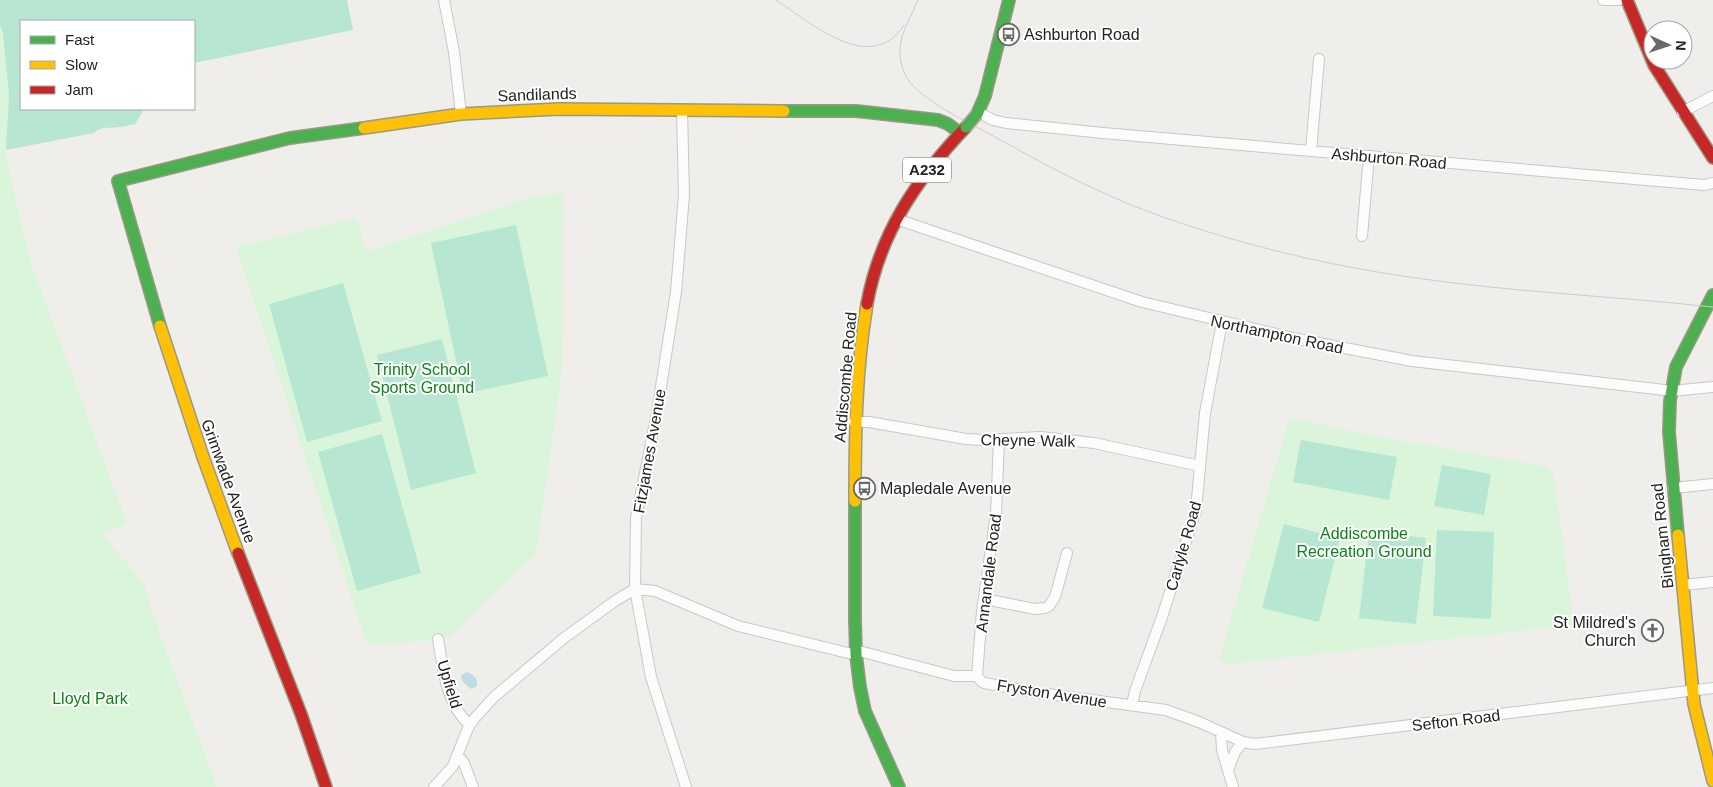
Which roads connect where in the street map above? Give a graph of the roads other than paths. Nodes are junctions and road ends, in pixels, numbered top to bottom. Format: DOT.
graph roads {
  1 [pos="444,0"];
  2 [pos="1009,0"];
  3 [pos="1603,0"];
  4 [pos="1619,0"];
  5 [pos="1627,0"];
  6 [pos="1319,59"];
  7 [pos="1713,96"];
  8 [pos="682,110"];
  9 [pos="1682,112"];
  10 [pos="978,113"];
  11 [pos="461,114"];
  12 [pos="963,130"];
  13 [pos="1311,151"];
  14 [pos="1369,156"];
  15 [pos="1713,158"];
  16 [pos="118,181"];
  17 [pos="1713,183"];
  18 [pos="896,219"];
  19 [pos="1362,236"];
  20 [pos="1713,295"];
  21 [pos="1222,322"];
  22 [pos="1713,387"];
  23 [pos="1671,391"];
  24 [pos="854,422"];
  25 [pos="999,440"];
  26 [pos="1200,466"];
  27 [pos="1713,484"];
  28 [pos="1673,488"];
  29 [pos="1067,553"];
  30 [pos="1713,582"];
  31 [pos="1683,585"];
  32 [pos="635,589"];
  33 [pos="984,599"];
  34 [pos="438,640"];
  35 [pos="856,652"];
  36 [pos="977,676"];
  37 [pos="1713,688"];
  38 [pos="1693,691"];
  39 [pos="1132,705"];
  40 [pos="470,725"];
  41 [pos="1221,732"];
  42 [pos="1243,742"];
  43 [pos="457,755"];
  44 [pos="1228,770"];
  45 [pos="1713,781"];
  46 [pos="326,787"];
  47 [pos="434,787"];
  48 [pos="473,787"];
  49 [pos="686,787"];
  50 [pos="900,787"];
  51 [pos="1233,787"];
  1 -- 11 [label="street"];
  2 -- 10 [label="main road, Addiscombe Road / A232"];
  3 -- 4 [label="street"];
  5 -- 9 [label="main road"];
  6 -- 13 [label="street"];
  7 -- 9 [label="street"];
  8 -- 11 [label="main road, Sandilands"];
  8 -- 12 [label="main road, Sandilands"];
  8 -- 32 [label="street, Fitzjames Avenue"];
  9 -- 15 [label="main road"];
  10 -- 12 [label="main road, Addiscombe Road / A232, bridge"];
  10 -- 13 [label="street, Ashburton Road"];
  11 -- 16 [label="main road, Sandilands"];
  12 -- 18 [label="main road, Addiscombe Road / A232"];
  13 -- 14 [label="street, Ashburton Road"];
  14 -- 17 [label="street, Ashburton Road"];
  14 -- 19 [label="street"];
  16 -- 46 [label="main road, Grimwade Avenue"];
  18 -- 21 [label="street, Northampton Road"];
  18 -- 24 [label="main road, Addiscombe Road / A232"];
  20 -- 23 [label="main road, Bingham Road"];
  21 -- 23 [label="street, Northampton Road"];
  21 -- 26 [label="street, Carlyle Road"];
  22 -- 23 [label="street, Northampton Road"];
  23 -- 28 [label="main road, Bingham Road"];
  24 -- 25 [label="street, Cheyne Walk"];
  24 -- 35 [label="main road, Addiscombe Road / A232"];
  25 -- 26 [label="street, Cheyne Walk"];
  25 -- 33 [label="street, Annandale Road"];
  26 -- 39 [label="street, Carlyle Road"];
  27 -- 28 [label="street"];
  28 -- 31 [label="main road, Bingham Road"];
  29 -- 33 [label="street"];
  30 -- 31 [label="street"];
  31 -- 38 [label="main road, Bingham Road"];
  32 -- 35 [label="street"];
  32 -- 40 [label="street"];
  32 -- 49 [label="street, Fitzjames Avenue"];
  33 -- 36 [label="street, Annandale Road"];
  34 -- 40 [label="street, Upfield"];
  35 -- 36 [label="street, Fryston Avenue"];
  35 -- 50 [label="main road, Addiscombe Road / A232"];
  36 -- 39 [label="street, Fryston Avenue"];
  37 -- 38 [label="street, Sefton Road"];
  38 -- 42 [label="street, Sefton Road"];
  38 -- 45 [label="main road, Bingham Road"];
  39 -- 41 [label="street, Fryston Avenue"];
  40 -- 43 [label="street"];
  41 -- 42 [label="street, Sefton Road"];
  41 -- 44 [label="street"];
  42 -- 44 [label="street"];
  43 -- 47 [label="street"];
  43 -- 48 [label="street"];
  44 -- 51 [label="street"];
}
